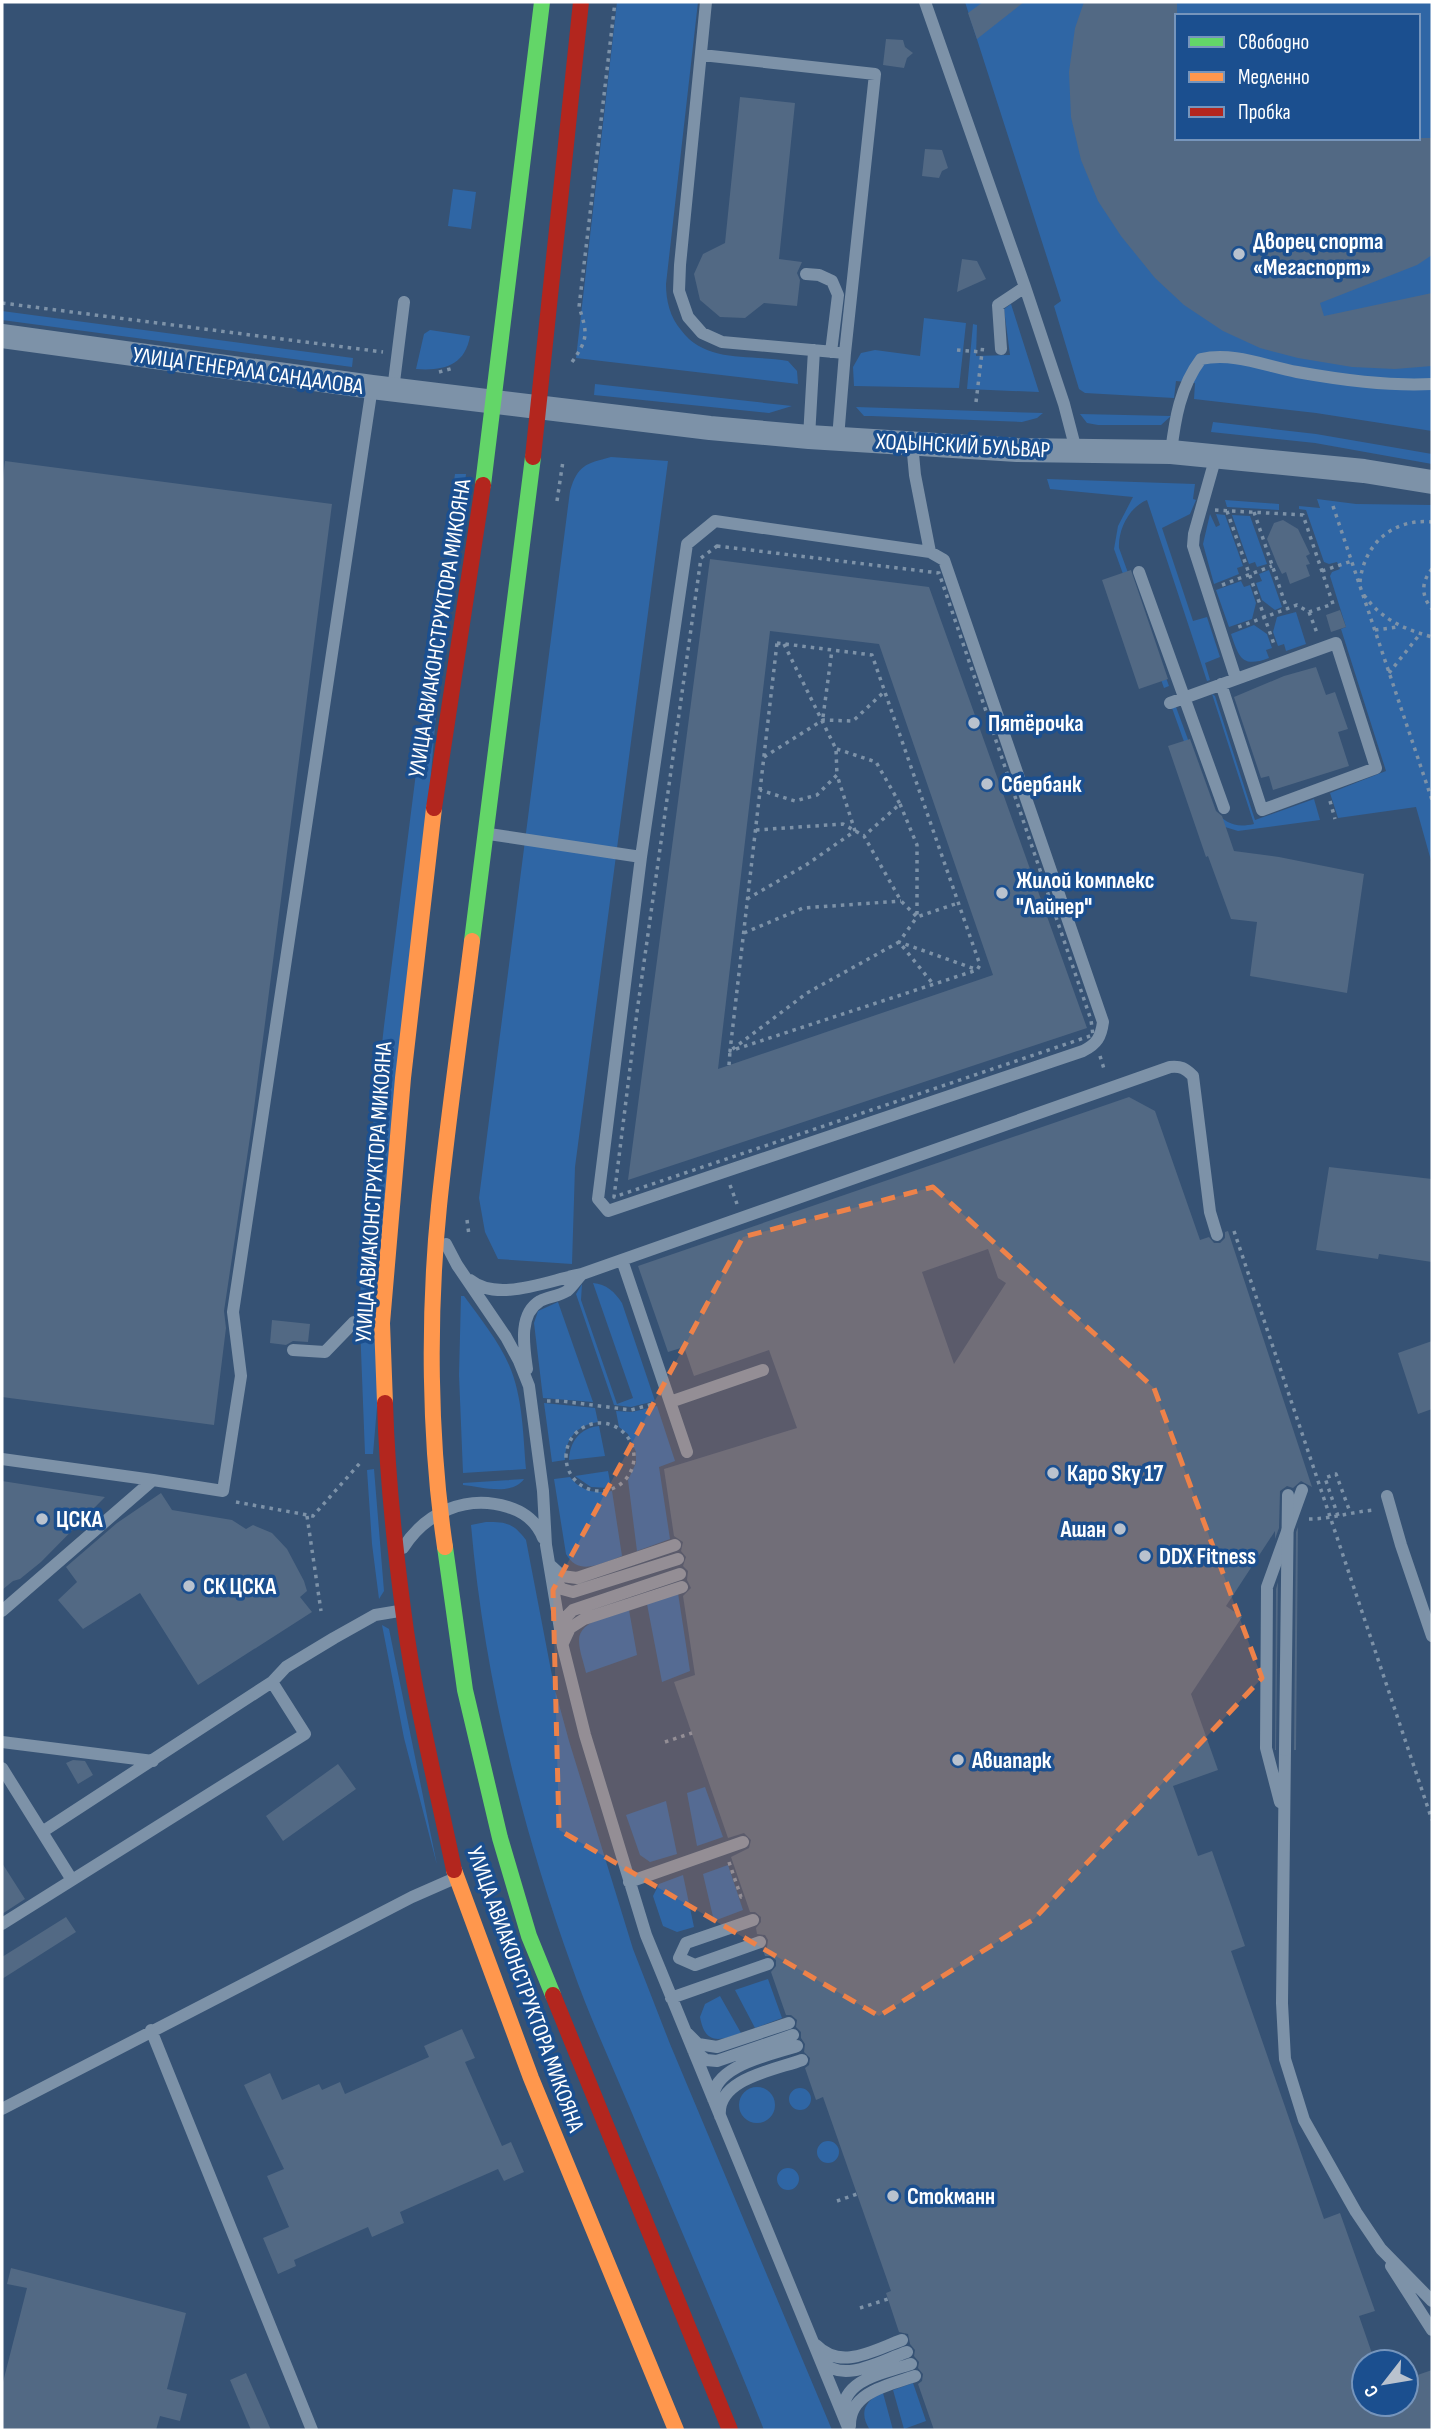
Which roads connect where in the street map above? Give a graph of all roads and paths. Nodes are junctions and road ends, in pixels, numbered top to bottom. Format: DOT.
graph roads {
  1 [pos="542,2"];
  2 [pos="581,2"];
  3 [pos="615,2"];
  4 [pos="706,2"];
  5 [pos="925,2"];
  6 [pos="702,55"];
  7 [pos="806,274"];
  8 [pos="1025,287"];
  9 [pos="404,302"];
  10 [pos="2,303"];
  11 [pos="2,336"];
  12 [pos="984,339"];
  13 [pos="1000,349"];
  14 [pos="814,350"];
  15 [pos="957,350"];
  16 [pos="838,352"];
  17 [pos="982,352"];
  18 [pos="397,354"];
  19 [pos="570,364"];
  20 [pos="454,368"];
  21 [pos="431,371"];
  22 [pos="1432,384"];
  23 [pos="383,388"];
  24 [pos="494,402"];
  25 [pos="976,402"];
  26 [pos="537,407"];
  27 [pos="809,437"];
  28 [pos="838,438"];
  29 [pos="912,443"];
  30 [pos="1076,450"];
  31 [pos="1171,452"];
  32 [pos="1216,456"];
  33 [pos="1432,482"];
  34 [pos="1333,506"];
  35 [pos="1202,509"];
  36 [pos="1227,511"];
  37 [pos="1254,513"];
  38 [pos="1432,522"];
  39 [pos="930,552"];
  40 [pos="1352,561"];
  41 [pos="1272,566"];
  42 [pos="1432,569"];
  43 [pos="1322,571"];
  44 [pos="1139,572"];
  45 [pos="1250,574"];
  46 [pos="1360,586"];
  47 [pos="1207,590"];
  48 [pos="1287,609"];
  49 [pos="1432,609"];
  50 [pos="1309,612"];
  51 [pos="1265,618"];
  52 [pos="1401,627"];
  53 [pos="1375,630"];
  54 [pos="1222,634"];
  55 [pos="1420,634"];
  56 [pos="1432,637"];
  57 [pos="784,644"];
  58 [pos="1322,648"];
  59 [pos="832,650"];
  60 [pos="1280,663"];
  61 [pos="1389,673"];
  62 [pos="1236,678"];
  63 [pos="1221,684"];
  64 [pos="885,691"];
  65 [pos="1184,697"];
  66 [pos="1170,703"];
  67 [pos="822,720"];
  68 [pos="836,749"];
  69 [pos="764,757"];
  70 [pos="837,775"];
  71 [pos="760,790"];
  72 [pos="1432,800"];
  73 [pos="900,804"];
  74 [pos="1224,808"];
  75 [pos="756,830"];
  76 [pos="855,831"];
  77 [pos="485,834"];
  78 [pos="864,836"];
  79 [pos="641,857"];
  80 [pos="747,899"];
  81 [pos="901,901"];
  82 [pos="958,903"];
  83 [pos="918,917"];
  84 [pos="744,933"];
  85 [pos="899,942"];
  86 [pos="977,970"];
  87 [pos="933,984"];
  88 [pos="1094,1039"];
  89 [pos="730,1051"];
  90 [pos="729,1065"];
  91 [pos="1111,1089"];
  92 [pos="439,1207"];
  93 [pos="1231,1221"];
  94 [pos="1217,1235"];
  95 [pos="622,1260"];
  96 [pos="582,1274"];
  97 [pos="464,1275"];
  98 [pos="382,1323"];
  99 [pos="293,1350"];
  100 [pos="763,1370"];
  101 [pos="528,1386"];
  102 [pos="531,1402"];
  103 [pos="664,1402"];
  104 [pos="632,1443"];
  105 [pos="687,1452"];
  106 [pos="2,1459"];
  107 [pos="360,1463"];
  108 [pos="153,1480"];
  109 [pos="1302,1490"];
  110 [pos="223,1491"];
  111 [pos="1287,1495"];
  112 [pos="1387,1496"];
  113 [pos="440,1513"];
  114 [pos="307,1516"];
  115 [pos="1339,1516"];
  116 [pos="1332,1518"];
  117 [pos="1292,1520"];
  118 [pos="546,1545"];
  119 [pos="548,1558"];
  120 [pos="399,1576"];
  121 [pos="551,1577"];
  122 [pos="2,1611"];
  123 [pos="321,1611"];
  124 [pos="403,1611"];
  125 [pos="560,1632"];
  126 [pos="1432,1636"];
  127 [pos="563,1647"];
  128 [pos="272,1682"];
  129 [pos="692,1733"];
  130 [pos="2,1742"];
  131 [pos="665,1742"];
  132 [pos="153,1761"];
  133 [pos="2,1768"];
  134 [pos="1285,1819"];
  135 [pos="1432,1820"];
  136 [pos="42,1832"];
  137 [pos="743,1842"];
  138 [pos="732,1861"];
  139 [pos="456,1878"];
  140 [pos="72,1880"];
  141 [pos="629,1882"];
  142 [pos="744,1896"];
  143 [pos="752,1920"];
  144 [pos="2,1924"];
  145 [pos="760,1942"];
  146 [pos="680,1958"];
  147 [pos="768,1964"];
  148 [pos="658,1966"];
  149 [pos="671,1998"];
  150 [pos="681,2024"];
  151 [pos="151,2030"];
  152 [pos="793,2035"];
  153 [pos="687,2040"];
  154 [pos="802,2060"];
  155 [pos="715,2106"];
  156 [pos="2,2109"];
  157 [pos="722,2123"];
  158 [pos="857,2194"];
  159 [pos="836,2201"];
  160 [pos="1381,2249"];
  161 [pos="888,2299"];
  162 [pos="1432,2301"];
  163 [pos="860,2308"];
  164 [pos="1432,2330"];
  165 [pos="811,2339"];
  166 [pos="818,2355"];
  167 [pos="909,2358"];
  168 [pos="848,2426"];
  169 [pos="312,2430"];
  170 [pos="676,2430"];
  171 [pos="730,2430"];
  1 -- 24 [label="street, УЛИЦА АВИАКОНСТРУКТОРА МИКОЯНА"];
  2 -- 26 [label="street, УЛИЦА АВИАКОНСТРУКТОРА МИКОЯНА"];
  3 -- 19 [label="path"];
  4 -- 6 [label="lane"];
  5 -- 8 [label="lane"];
  6 -- 14 [label="lane"];
  6 -- 16 [label="lane"];
  7 -- 16 [label="lane"];
  8 -- 13 [label="lane"];
  8 -- 30 [label="lane"];
  9 -- 18 [label="lane"];
  10 -- 18 [label="path"];
  11 -- 23 [label="street, УЛИЦА ГЕНЕРАЛА САНДАЛОВА"];
  12 -- 17 [label="path"];
  14 -- 16 [label="lane"];
  14 -- 27 [label="lane"];
  15 -- 17 [label="path"];
  16 -- 28 [label="lane"];
  17 -- 25 [label="path"];
  18 -- 23 [label="lane"];
  20 -- 21 [label="path"];
  22 -- 31 [label="lane"];
  23 -- 24 [label="street, УЛИЦА ГЕНЕРАЛА САНДАЛОВА"];
  23 -- 110 [label="lane"];
  24 -- 26 [label="street, ХОДЫНСКИЙ БУЛЬВАР"];
  24 -- 98 [label="street, УЛИЦА АВИАКОНСТРУКТОРА МИКОЯНА"];
  26 -- 27 [label="street, ХОДЫНСКИЙ БУЛЬВАР"];
  26 -- 77 [label="street, УЛИЦА АВИАКОНСТРУКТОРА МИКОЯНА"];
  27 -- 28 [label="street, ХОДЫНСКИЙ БУЛЬВАР"];
  28 -- 29 [label="street, ХОДЫНСКИЙ БУЛЬВАР"];
  29 -- 30 [label="street, ХОДЫНСКИЙ БУЛЬВАР"];
  29 -- 39 [label="lane"];
  30 -- 31 [label="street, ХОДЫНСКИЙ БУЛЬВАР"];
  31 -- 32 [label="street, ХОДЫНСКИЙ БУЛЬВАР"];
  32 -- 33 [label="street, ХОДЫНСКИЙ БУЛЬВАР"];
  32 -- 35 [label="lane"];
  34 -- 40 [label="path"];
  35 -- 36 [label="path"];
  35 -- 47 [label="lane"];
  36 -- 37 [label="path"];
  36 -- 45 [label="path"];
  37 -- 41 [label="path"];
  37 -- 43 [label="path"];
  38 -- 46 [label="path"];
  39 -- 79 [label="lane"];
  39 -- 88 [label="lane"];
  40 -- 43 [label="path"];
  40 -- 46 [label="path"];
  41 -- 45 [label="path"];
  41 -- 48 [label="path"];
  42 -- 49 [label="path"];
  43 -- 50 [label="path"];
  44 -- 65 [label="lane"];
  45 -- 47 [label="path"];
  45 -- 51 [label="path"];
  46 -- 52 [label="path"];
  46 -- 53 [label="path"];
  47 -- 54 [label="lane"];
  48 -- 50 [label="path"];
  48 -- 51 [label="path"];
  50 -- 58 [label="path"];
  51 -- 54 [label="path"];
  51 -- 60 [label="path"];
  52 -- 53 [label="path"];
  52 -- 55 [label="path"];
  53 -- 61 [label="path"];
  54 -- 62 [label="lane"];
  55 -- 56 [label="path"];
  55 -- 61 [label="path"];
  57 -- 59 [label="path"];
  57 -- 67 [label="path"];
  57 -- 69 [label="path"];
  58 -- 60 [label="lane"];
  58 -- 63 [label="lane"];
  59 -- 64 [label="path"];
  59 -- 67 [label="path"];
  60 -- 62 [label="lane"];
  61 -- 72 [label="path"];
  62 -- 63 [label="lane"];
  63 -- 65 [label="lane"];
  64 -- 67 [label="path"];
  64 -- 82 [label="path"];
  65 -- 66 [label="lane"];
  65 -- 74 [label="lane"];
  67 -- 68 [label="path"];
  67 -- 69 [label="path"];
  68 -- 70 [label="path"];
  68 -- 73 [label="path"];
  69 -- 71 [label="path"];
  70 -- 71 [label="path"];
  70 -- 76 [label="path"];
  71 -- 75 [label="path"];
  73 -- 78 [label="path"];
  73 -- 83 [label="path"];
  75 -- 76 [label="path"];
  75 -- 80 [label="path"];
  76 -- 78 [label="path"];
  76 -- 80 [label="path"];
  77 -- 79 [label="lane"];
  77 -- 92 [label="street, УЛИЦА АВИАКОНСТРУКТОРА МИКОЯНА"];
  78 -- 81 [label="path"];
  79 -- 88 [label="lane"];
  80 -- 84 [label="path"];
  81 -- 83 [label="path"];
  81 -- 84 [label="path"];
  82 -- 83 [label="path"];
  82 -- 86 [label="path"];
  83 -- 85 [label="path"];
  84 -- 89 [label="path"];
  85 -- 86 [label="path"];
  85 -- 87 [label="path"];
  85 -- 89 [label="path"];
  86 -- 87 [label="path"];
  87 -- 89 [label="path"];
  88 -- 88 [label="path"];
  88 -- 91 [label="path"];
  89 -- 90 [label="path"];
  91 -- 94 [label="lane"];
  91 -- 95 [label="lane"];
  92 -- 97 [label="lane"];
  92 -- 113 [label="street, УЛИЦА АВИАКОНСТРУКТОРА МИКОЯНА"];
  93 -- 116 [label="path"];
  95 -- 96 [label="lane"];
  95 -- 103 [label="lane"];
  96 -- 97 [label="lane"];
  96 -- 101 [label="lane"];
  97 -- 101 [label="lane"];
  98 -- 99 [label="lane"];
  98 -- 120 [label="street, УЛИЦА АВИАКОНСТРУКТОРА МИКОЯНА"];
  100 -- 103 [label="lane"];
  101 -- 102 [label="lane"];
  102 -- 103 [label="path"];
  102 -- 118 [label="lane"];
  103 -- 105 [label="lane"];
  104 -- 104 [label="path"];
  106 -- 108 [label="lane"];
  107 -- 114 [label="path"];
  108 -- 110 [label="lane"];
  108 -- 122 [label="lane"];
  109 -- 117 [label="lane"];
  110 -- 114 [label="path"];
  111 -- 134 [label="lane, bridge"];
  112 -- 126 [label="lane"];
  113 -- 118 [label="lane"];
  113 -- 120 [label="lane"];
  113 -- 171 [label="street, УЛИЦА АВИАКОНСТРУКТОРА МИКОЯНА"];
  114 -- 123 [label="path"];
  115 -- 115 [label="path"];
  115 -- 116 [label="path"];
  116 -- 117 [label="path"];
  116 -- 135 [label="path"];
  117 -- 134 [label="lane"];
  118 -- 119 [label="lane"];
  119 -- 121 [label="lane"];
  119 -- 121 [label="lane"];
  120 -- 124 [label="street, УЛИЦА АВИАКОНСТРУКТОРА МИКОЯНА"];
  121 -- 125 [label="lane"];
  124 -- 128 [label="lane"];
  124 -- 139 [label="street, УЛИЦА АВИАКОНСТРУКТОРА МИКОЯНА"];
  125 -- 127 [label="lane"];
  125 -- 127 [label="lane"];
  127 -- 141 [label="lane"];
  128 -- 132 [label="lane"];
  128 -- 140 [label="lane"];
  129 -- 131 [label="path"];
  130 -- 132 [label="lane"];
  132 -- 136 [label="lane"];
  133 -- 136 [label="lane"];
  134 -- 160 [label="lane"];
  136 -- 140 [label="lane"];
  137 -- 141 [label="lane"];
  138 -- 142 [label="path"];
  139 -- 151 [label="lane"];
  139 -- 170 [label="street, УЛИЦА АВИАКОНСТРУКТОРА МИКОЯНА"];
  140 -- 144 [label="lane"];
  141 -- 148 [label="lane"];
  143 -- 146 [label="lane"];
  145 -- 146 [label="lane"];
  146 -- 148 [label="lane"];
  147 -- 149 [label="lane"];
  148 -- 149 [label="lane"];
  149 -- 150 [label="lane"];
  150 -- 152 [label="lane"];
  150 -- 153 [label="lane"];
  151 -- 156 [label="lane"];
  151 -- 169 [label="lane"];
  152 -- 153 [label="lane"];
  152 -- 155 [label="lane"];
  153 -- 155 [label="lane"];
  154 -- 157 [label="lane"];
  155 -- 157 [label="lane"];
  157 -- 165 [label="lane"];
  158 -- 159 [label="path"];
  160 -- 162 [label="lane"];
  160 -- 164 [label="lane"];
  161 -- 163 [label="path"];
  165 -- 166 [label="lane"];
  165 -- 167 [label="lane"];
  166 -- 167 [label="lane"];
  166 -- 168 [label="lane"];
  167 -- 168 [label="lane"];
}
